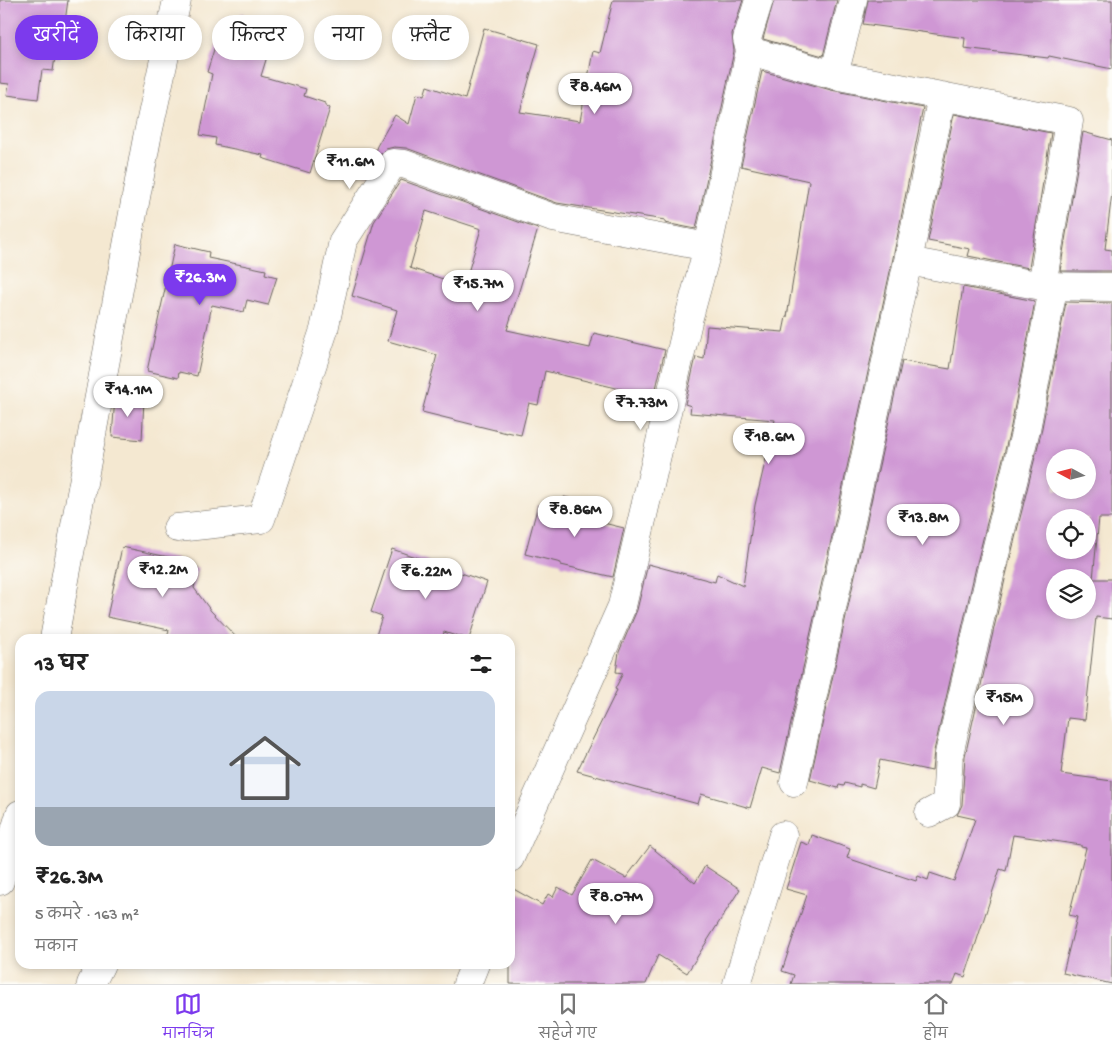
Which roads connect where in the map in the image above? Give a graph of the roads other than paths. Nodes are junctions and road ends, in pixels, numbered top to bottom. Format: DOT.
graph roads {
  1 [pos="177,0"];
  2 [pos="759,0"];
  3 [pos="854,0"];
  4 [pos="750,50"];
  5 [pos="834,75"];
  6 [pos="942,96"];
  7 [pos="708,247"];
  8 [pos="908,261"];
  9 [pos="1042,286"];
  10 [pos="1112,287"];
  11 [pos="177,528"];
  12 [pos="55,634"];
  13 [pos="794,782"];
  14 [pos="930,813"];
  15 [pos="15,831"];
  16 [pos="783,835"];
  17 [pos="515,847"];
  18 [pos="0,881"];
  19 [pos="98,969"];
  20 [pos="91,984"];
  21 [pos="737,984"];
  1 -- 12 [label="street"];
  2 -- 4 [label="street"];
  3 -- 5 [label="street"];
  4 -- 5 [label="street"];
  4 -- 7 [label="street"];
  5 -- 6 [label="street"];
  6 -- 8 [label="street"];
  6 -- 9 [label="street"];
  7 -- 11 [label="street"];
  7 -- 17 [label="street"];
  8 -- 9 [label="street"];
  8 -- 13 [label="street"];
  9 -- 10 [label="street"];
  9 -- 14 [label="street"];
  15 -- 18 [label="street"];
  16 -- 21 [label="street"];
  19 -- 20 [label="street"];
}
